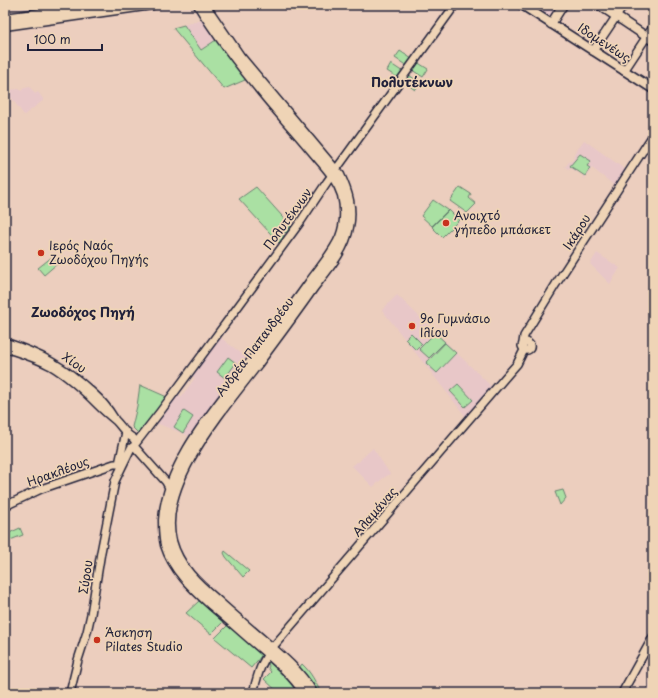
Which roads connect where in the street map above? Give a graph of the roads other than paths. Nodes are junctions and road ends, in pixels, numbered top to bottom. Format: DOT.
graph roads {
  1 [pos="98,5"];
  2 [pos="152,5"];
  3 [pos="198,5"];
  4 [pos="205,5"];
  5 [pos="454,5"];
  6 [pos="522,5"];
  7 [pos="563,5"];
  8 [pos="599,5"];
  9 [pos="624,5"];
  10 [pos="616,17"];
  11 [pos="5,18"];
  12 [pos="551,24"];
  13 [pos="5,26"];
  14 [pos="653,27"];
  15 [pos="650,39"];
  16 [pos="593,51"];
  17 [pos="624,71"];
  18 [pos="653,89"];
  19 [pos="653,134"];
  20 [pos="334,173"];
  21 [pos="5,342"];
  22 [pos="524,346"];
  23 [pos="5,348"];
  24 [pos="116,421"];
  25 [pos="126,438"];
  26 [pos="134,446"];
  27 [pos="121,464"];
  28 [pos="170,489"];
  29 [pos="175,496"];
  30 [pos="5,506"];
  31 [pos="653,637"];
  32 [pos="270,652"];
  33 [pos="70,693"];
  34 [pos="253,693"];
  35 [pos="304,693"];
  36 [pos="313,693"];
  37 [pos="622,693"];
  1 -- 11 [label="main road"];
  2 -- 13 [label="main road"];
  3 -- 20 [label="main road, Ανδρέα Παπανδρέου"];
  4 -- 20 [label="main road, Ανδρέα Παπανδρέου"];
  5 -- 20 [label="street, Πολυτέκνων"];
  6 -- 12 [label="main road, Ιδομενέως"];
  7 -- 12 [label="main road"];
  8 -- 10 [label="main road"];
  9 -- 10 [label="street"];
  10 -- 15 [label="main road"];
  10 -- 16 [label="street"];
  12 -- 16 [label="main road, Ιδομενέως"];
  14 -- 15 [label="street"];
  15 -- 17 [label="street"];
  16 -- 17 [label="main road, Ιδομενέως"];
  17 -- 18 [label="main road, Ιδομενέως"];
  19 -- 22 [label="street, Ικάρου"];
  20 -- 26 [label="street, Πολυτέκνων"];
  20 -- 28 [label="main road, Ανδρέα Παπανδρέου"];
  20 -- 29 [label="main road, Ανδρέα Παπανδρέου"];
  21 -- 24 [label="street, Χίου"];
  22 -- 32 [label="street, Αλαμάνας"];
  23 -- 24 [label="street, Χίου"];
  24 -- 25 [label="street, Χίου"];
  25 -- 26 [label="street, Χίου"];
  25 -- 26 [label="street"];
  25 -- 27 [label="street, Σύρου"];
  26 -- 27 [label="street, Σύρου"];
  26 -- 28 [label="street, Χίου"];
  27 -- 30 [label="street, Ηρακλέους"];
  27 -- 33 [label="street, Σύρου"];
  28 -- 29 [label="street, Χίου"];
  28 -- 32 [label="main road, Ανδρέα Παπανδρέου"];
  29 -- 32 [label="main road, Ανδρέα Παπανδρέου"];
  31 -- 37 [label="street"];
  32 -- 34 [label="street, Αλαμάνας"];
  32 -- 35 [label="main road, Ανδρέα Παπανδρέου"];
  32 -- 36 [label="main road, Ανδρέα Παπανδρέου"];
}
